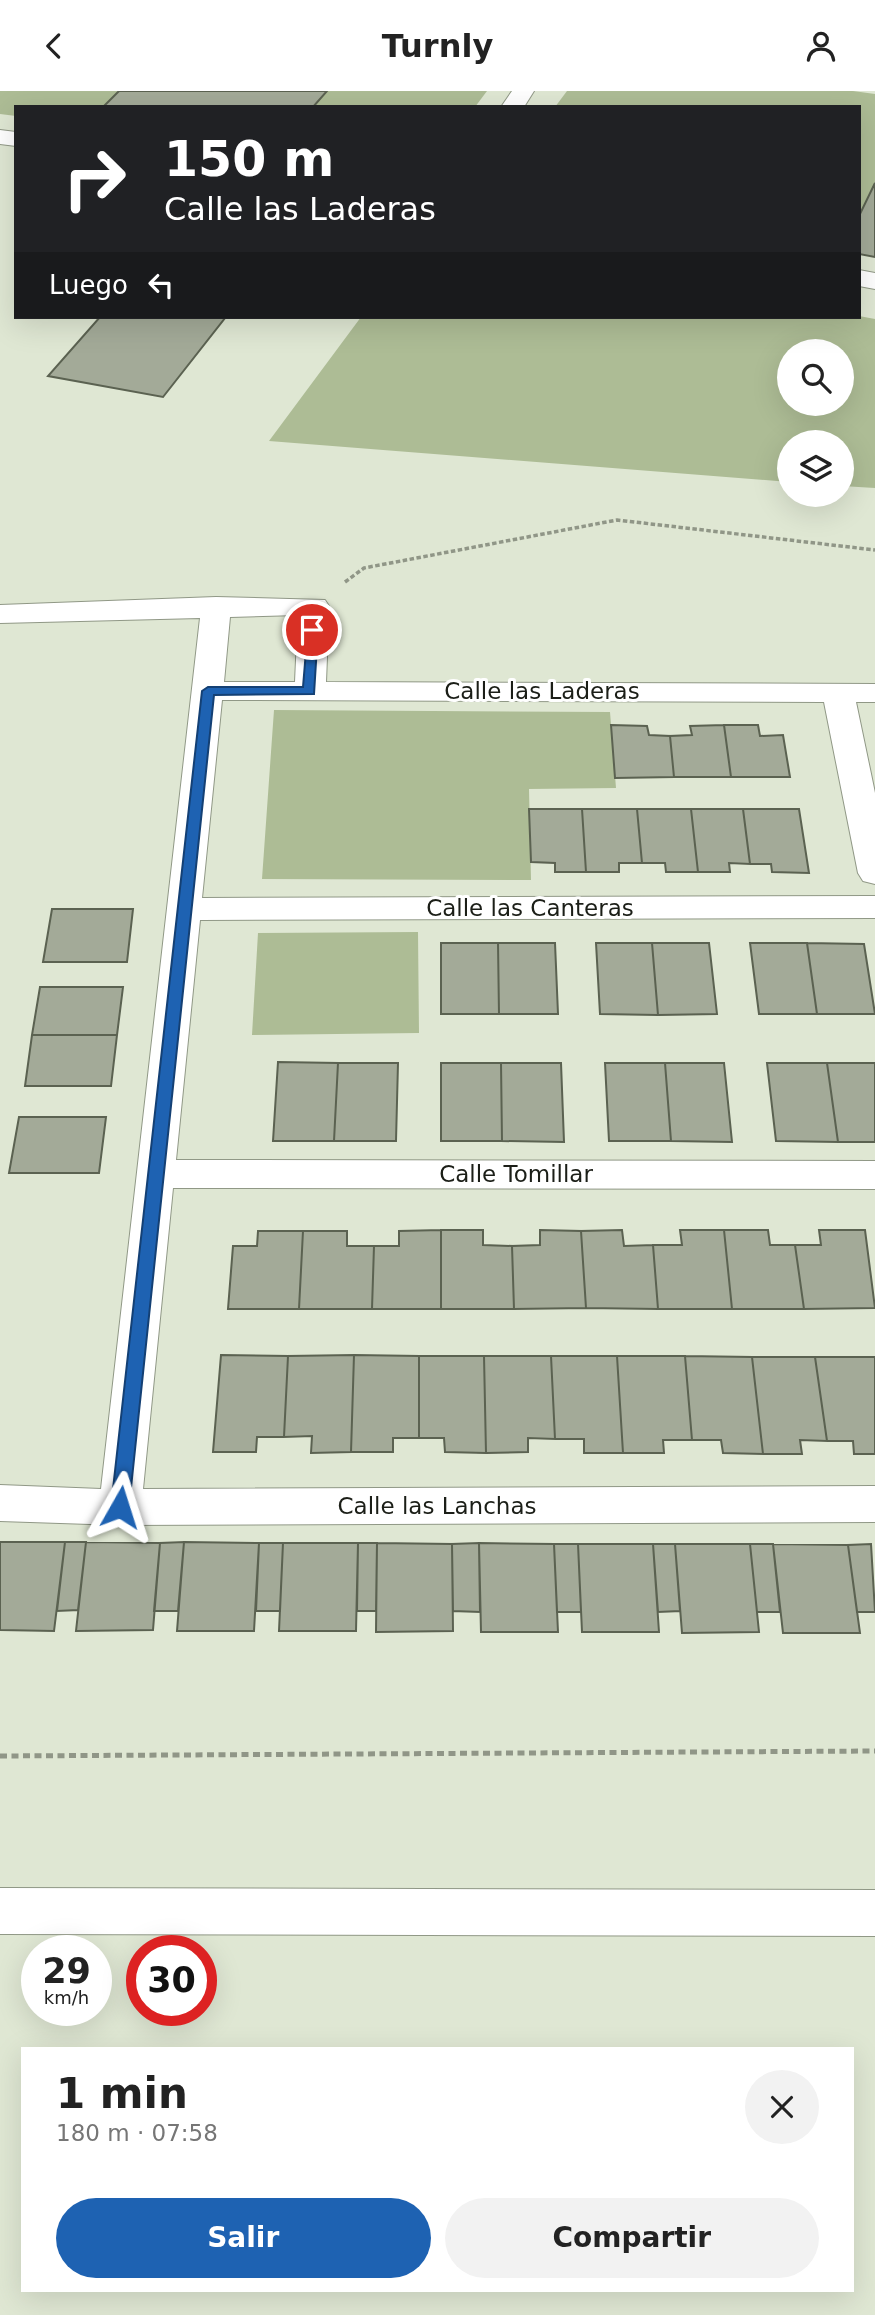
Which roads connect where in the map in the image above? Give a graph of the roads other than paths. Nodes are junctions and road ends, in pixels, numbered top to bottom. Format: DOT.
graph roads {
  1 [pos="216,606"];
  2 [pos="0,614"];
  3 [pos="208,691"];
  4 [pos="310,691"];
  5 [pos="838,692"];
  6 [pos="875,693"];
  7 [pos="875,873"];
  8 [pos="875,907"];
  9 [pos="184,909"];
  10 [pos="156,1174"];
  11 [pos="875,1175"];
  12 [pos="0,1503"];
  13 [pos="875,1504"];
  14 [pos="120,1507"];
  15 [pos="0,1911"];
  16 [pos="875,1913"];
  1 -- 2 [label="street"];
  1 -- 3 [label="street"];
  1 -- 4 [label="street"];
  3 -- 4 [label="street, Calle las Laderas"];
  3 -- 9 [label="street"];
  4 -- 5 [label="street, Calle las Laderas"];
  5 -- 6 [label="street, Calle las Laderas"];
  5 -- 7 [label="street"];
  8 -- 9 [label="street, Calle las Canteras"];
  9 -- 10 [label="street"];
  10 -- 11 [label="street, Calle Tomillar"];
  10 -- 14 [label="street"];
  12 -- 14 [label="street, Calle las Lanchas"];
  13 -- 14 [label="street, Calle las Lanchas"];
  15 -- 16 [label="street"];
}
